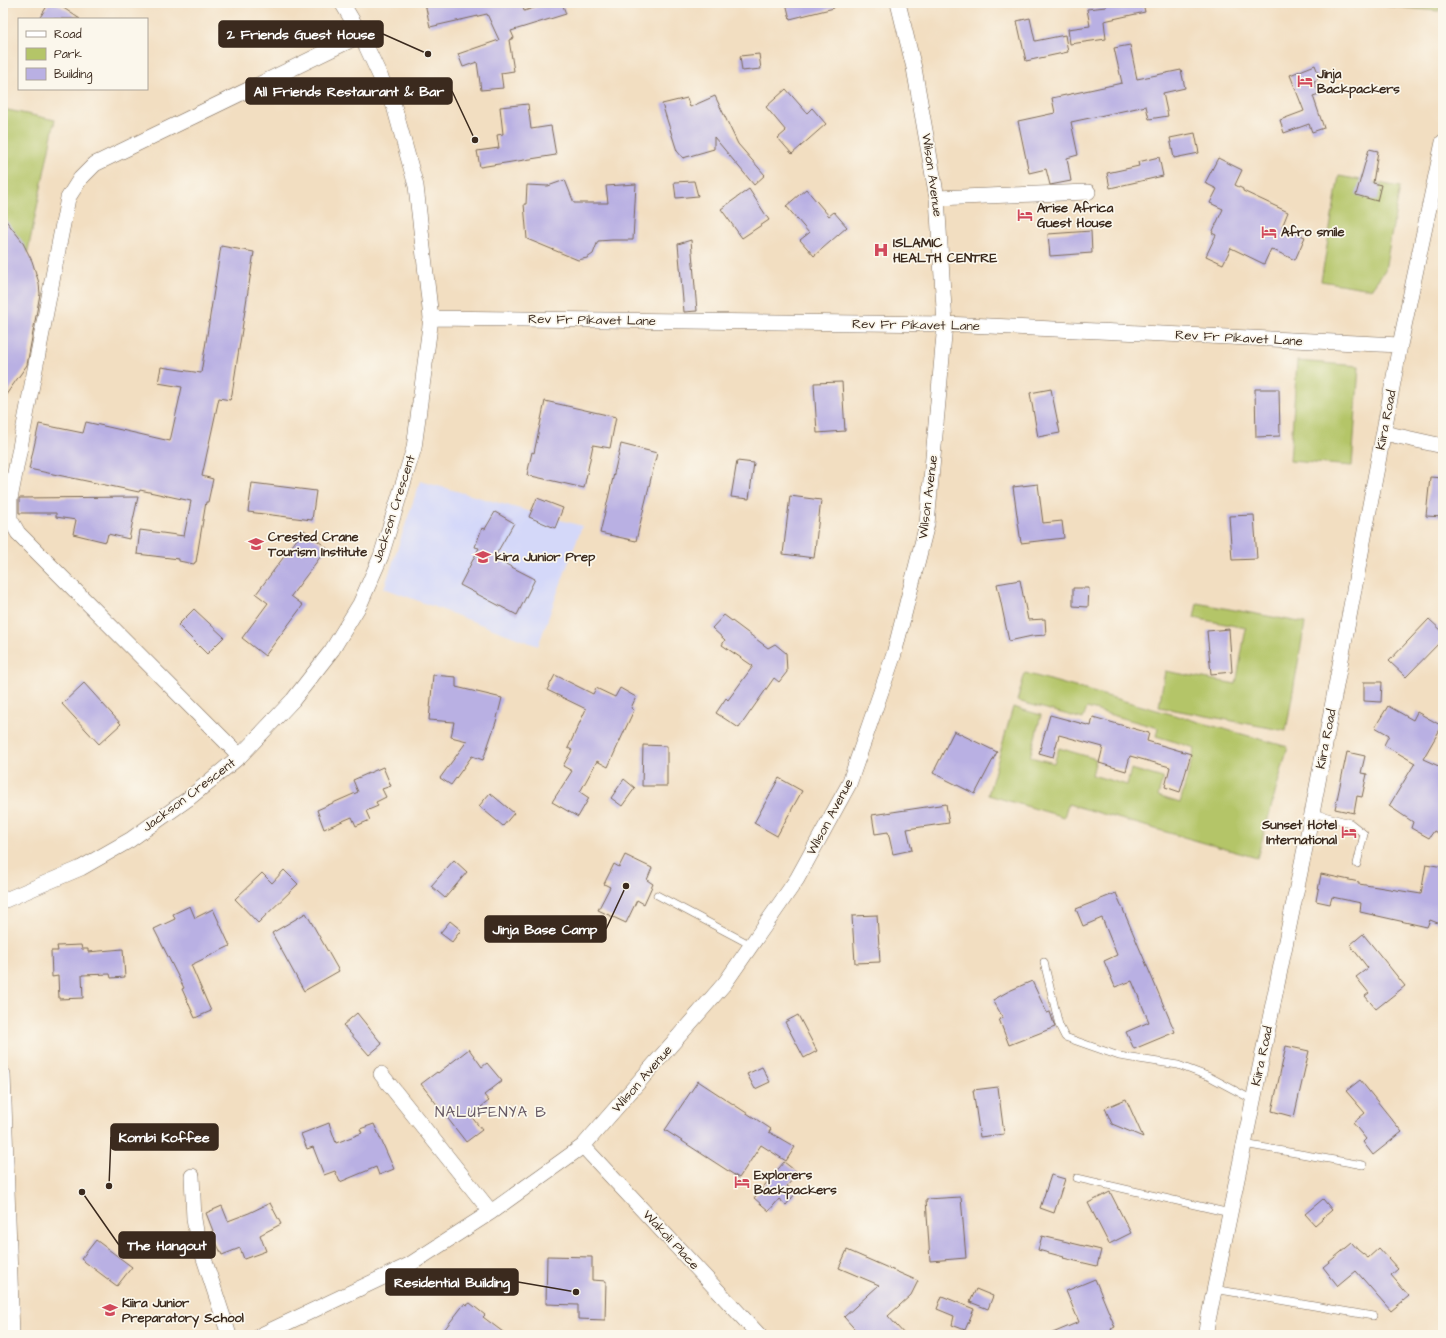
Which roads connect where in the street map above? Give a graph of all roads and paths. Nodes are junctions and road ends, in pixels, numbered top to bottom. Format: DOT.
graph roads {
  1 [pos="342,3"];
  2 [pos="898,3"];
  3 [pos="361,35"];
  4 [pos="1443,142"];
  5 [pos="1088,192"];
  6 [pos="1437,195"];
  7 [pos="937,198"];
  8 [pos="431,318"];
  9 [pos="945,324"];
  10 [pos="1400,345"];
  11 [pos="1384,433"];
  12 [pos="1443,446"];
  13 [pos="240,756"];
  14 [pos="1312,814"];
  15 [pos="1357,864"];
  16 [pos="657,895"];
  17 [pos="3,901"];
  18 [pos="751,945"];
  19 [pos="1044,962"];
  20 [pos="3,1074"];
  21 [pos="381,1074"];
  22 [pos="1253,1100"];
  23 [pos="1244,1144"];
  24 [pos="583,1146"];
  25 [pos="1363,1165"];
  26 [pos="192,1176"];
  27 [pos="1077,1178"];
  28 [pos="491,1212"];
  29 [pos="1230,1213"];
  30 [pos="1214,1289"];
  31 [pos="1373,1316"];
  32 [pos="12,1335"];
  33 [pos="230,1335"];
  34 [pos="261,1335"];
  35 [pos="759,1335"];
  36 [pos="1205,1335"];
  1 -- 3 [label="street, Jackson Crescent"];
  2 -- 7 [label="street, Wilson Avenue"];
  3 -- 8 [label="street, Jackson Crescent"];
  3 -- 13 [label="street"];
  4 -- 6 [label="street, Kiira Road"];
  5 -- 7 [label="street"];
  6 -- 10 [label="street, Kiira Road"];
  7 -- 9 [label="street, Wilson Avenue"];
  8 -- 9 [label="street, Rev Fr Pikavet Lane"];
  8 -- 13 [label="street, Jackson Crescent"];
  9 -- 10 [label="street, Rev Fr Pikavet Lane"];
  9 -- 18 [label="street, Wilson Avenue"];
  10 -- 11 [label="street, Kiira Road"];
  11 -- 12 [label="street"];
  11 -- 14 [label="street, Kiira Road"];
  13 -- 17 [label="street, Jackson Crescent"];
  14 -- 15 [label="lane"];
  14 -- 22 [label="street, Kiira Road"];
  16 -- 18 [label="lane"];
  18 -- 24 [label="street, Wilson Avenue"];
  19 -- 22 [label="lane"];
  20 -- 32 [label="street"];
  21 -- 28 [label="street"];
  22 -- 23 [label="street, Kiira Road"];
  23 -- 25 [label="lane"];
  23 -- 29 [label="street, Kiira Road"];
  24 -- 28 [label="street, Wilson Avenue"];
  24 -- 35 [label="street, Wakoli Place"];
  26 -- 33 [label="street"];
  27 -- 29 [label="lane"];
  28 -- 34 [label="street, Wilson Avenue"];
  29 -- 30 [label="street, Kiira Road"];
  30 -- 31 [label="lane"];
  30 -- 36 [label="street, Kiira Road"];
}
